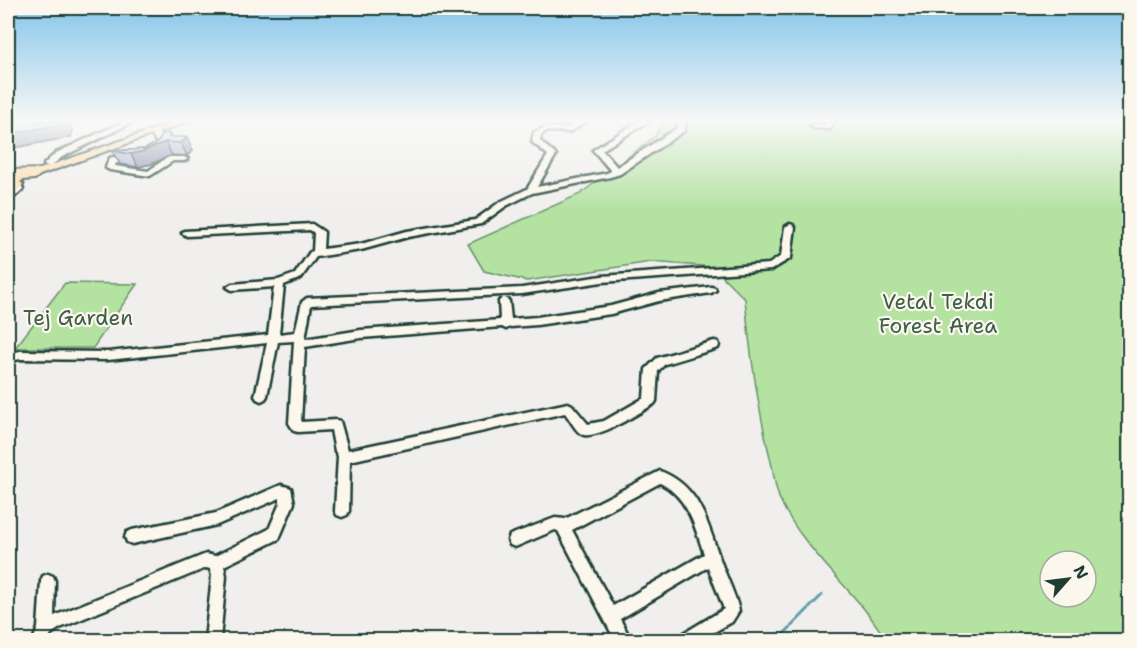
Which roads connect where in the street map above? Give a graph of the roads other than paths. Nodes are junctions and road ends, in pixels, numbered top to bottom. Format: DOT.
graph roads {
  1 [pos="67,151"];
  2 [pos="87,151"];
  3 [pos="99,151"];
  4 [pos="160,151"];
  5 [pos="547,151"];
  6 [pos="598,151"];
  7 [pos="648,151"];
  8 [pos="153,155"];
  9 [pos="184,159"];
  10 [pos="137,161"];
  11 [pos="48,164"];
  12 [pos="617,172"];
  13 [pos="19,180"];
  14 [pos="530,191"];
  15 [pos="790,227"];
  16 [pos="187,233"];
  17 [pos="318,254"];
  18 [pos="279,283"];
  19 [pos="232,287"];
  20 [pos="711,290"];
  21 [pos="504,301"];
  22 [pos="507,325"];
  23 [pos="273,339"];
  24 [pos="299,340"];
  25 [pos="714,345"];
  26 [pos="8,358"];
  27 [pos="261,396"];
  28 [pos="344,455"];
  29 [pos="342,511"];
  30 [pos="566,526"];
  31 [pos="132,537"];
  32 [pos="515,540"];
  33 [pos="712,557"];
  34 [pos="216,563"];
  35 [pos="48,581"];
  36 [pos="610,616"];
  37 [pos="43,635"];
  38 [pos="213,640"];
  39 [pos="623,640"];
  40 [pos="686,640"];
  1 -- 11 [label="street"];
  2 -- 11 [label="main road"];
  3 -- 13 [label="main road"];
  4 -- 8 [label="street"];
  5 -- 14 [label="street"];
  6 -- 12 [label="street"];
  7 -- 12 [label="street"];
  9 -- 10 [label="street"];
  11 -- 13 [label="main road"];
  12 -- 14 [label="street"];
  14 -- 17 [label="street"];
  15 -- 24 [label="street"];
  16 -- 17 [label="street"];
  17 -- 18 [label="street"];
  18 -- 19 [label="street"];
  18 -- 23 [label="street"];
  20 -- 22 [label="street"];
  21 -- 22 [label="street"];
  22 -- 24 [label="street"];
  23 -- 24 [label="street"];
  23 -- 26 [label="street"];
  23 -- 27 [label="street"];
  24 -- 28 [label="street"];
  25 -- 28 [label="street"];
  28 -- 29 [label="street"];
  30 -- 32 [label="street"];
  30 -- 33 [label="street"];
  30 -- 36 [label="street"];
  31 -- 34 [label="street"];
  33 -- 36 [label="street"];
  33 -- 40 [label="street"];
  34 -- 37 [label="street"];
  34 -- 38 [label="street"];
  35 -- 37 [label="street"];
  36 -- 39 [label="street"];
}
